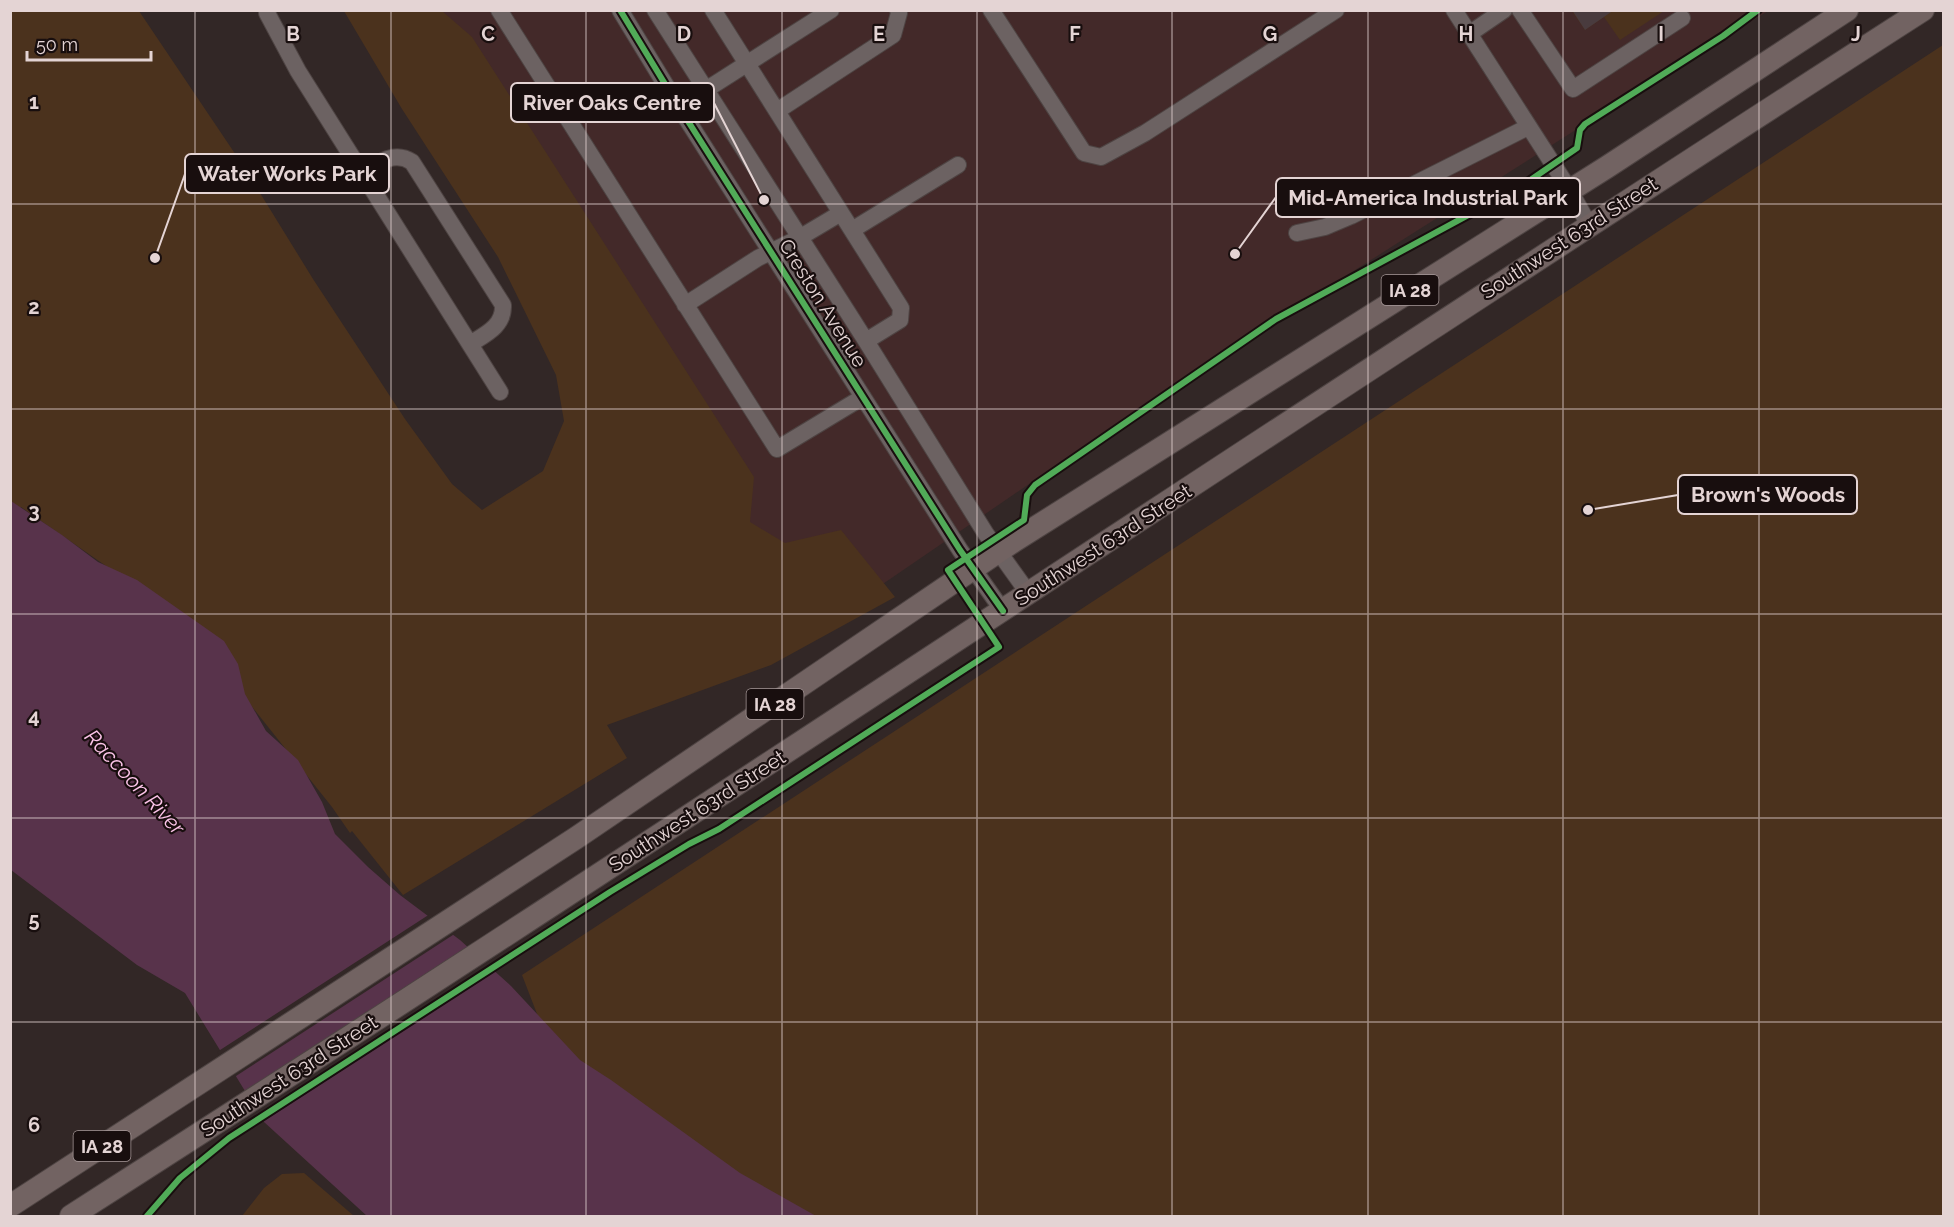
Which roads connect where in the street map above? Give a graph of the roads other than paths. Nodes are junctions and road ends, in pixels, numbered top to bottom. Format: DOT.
graph roads {
  1 [pos="267,10"];
  2 [pos="499,10"];
  3 [pos="620,10"];
  4 [pos="655,10"];
  5 [pos="713,10"];
  6 [pos="831,10"];
  7 [pos="898,10"];
  8 [pos="991,10"];
  9 [pos="1336,10"];
  10 [pos="1454,10"];
  11 [pos="1504,10"];
  12 [pos="1520,10"];
  13 [pos="1847,10"];
  14 [pos="1923,10"];
  15 [pos="1682,18"];
  16 [pos="1469,34"];
  17 [pos="747,65"];
  18 [pos="705,91"];
  19 [pos="679,107"];
  20 [pos="777,111"];
  21 [pos="1528,127"];
  22 [pos="958,165"];
  23 [pos="363,174"];
  24 [pos="1569,189"];
  25 [pos="841,213"];
  26 [pos="1589,225"];
  27 [pos="852,230"];
  28 [pos="1297,233"];
  29 [pos="799,238"];
  30 [pos="772,253"];
  31 [pos="685,305"];
  32 [pos="866,341"];
  33 [pos="470,344"];
  34 [pos="500,392"];
  35 [pos="863,397"];
  36 [pos="999,552"];
  37 [pos="973,570"];
  38 [pos="1029,594"];
  39 [pos="1003,611"];
  40 [pos="10,1206"];
  41 [pos="72,1216"];
  1 -- 23 [label="street"];
  2 -- 31 [label="street"];
  3 -- 19 [label="street, Creston Avenue"];
  4 -- 18 [label="street, Creston Avenue"];
  5 -- 17 [label="street"];
  6 -- 17 [label="street"];
  7 -- 20 [label="street"];
  8 -- 9 [label="street"];
  10 -- 16 [label="street"];
  11 -- 16 [label="street"];
  12 -- 15 [label="street"];
  13 -- 24 [label="main road, Southwest 63rd Street / IA 28"];
  14 -- 26 [label="main road, Southwest 63rd Street / IA 28"];
  16 -- 21 [label="street"];
  17 -- 18 [label="street"];
  17 -- 20 [label="street"];
  18 -- 19 [label="street"];
  18 -- 29 [label="street, Creston Avenue"];
  19 -- 30 [label="street, Creston Avenue"];
  20 -- 25 [label="street"];
  21 -- 24 [label="street"];
  21 -- 28 [label="street"];
  22 -- 27 [label="street"];
  23 -- 33 [label="street"];
  23 -- 33 [label="street"];
  24 -- 26 [label="street"];
  24 -- 36 [label="main road, Southwest 63rd Street / IA 28"];
  25 -- 27 [label="street"];
  25 -- 29 [label="street"];
  26 -- 38 [label="main road, Southwest 63rd Street / IA 28"];
  27 -- 32 [label="street"];
  29 -- 30 [label="street"];
  29 -- 32 [label="street, Creston Avenue"];
  30 -- 31 [label="street"];
  30 -- 35 [label="street, Creston Avenue"];
  31 -- 35 [label="street"];
  32 -- 36 [label="street, Creston Avenue"];
  33 -- 34 [label="street"];
  35 -- 37 [label="street, Creston Avenue"];
  36 -- 37 [label="main road, Southwest 63rd Street / IA 28"];
  36 -- 38 [label="street, Creston Avenue"];
  37 -- 39 [label="street, Creston Avenue"];
  37 -- 40 [label="main road, Southwest 63rd Street / IA 28"];
  38 -- 39 [label="main road, Southwest 63rd Street / IA 28"];
  39 -- 41 [label="main road, Southwest 63rd Street / IA 28"];
}
